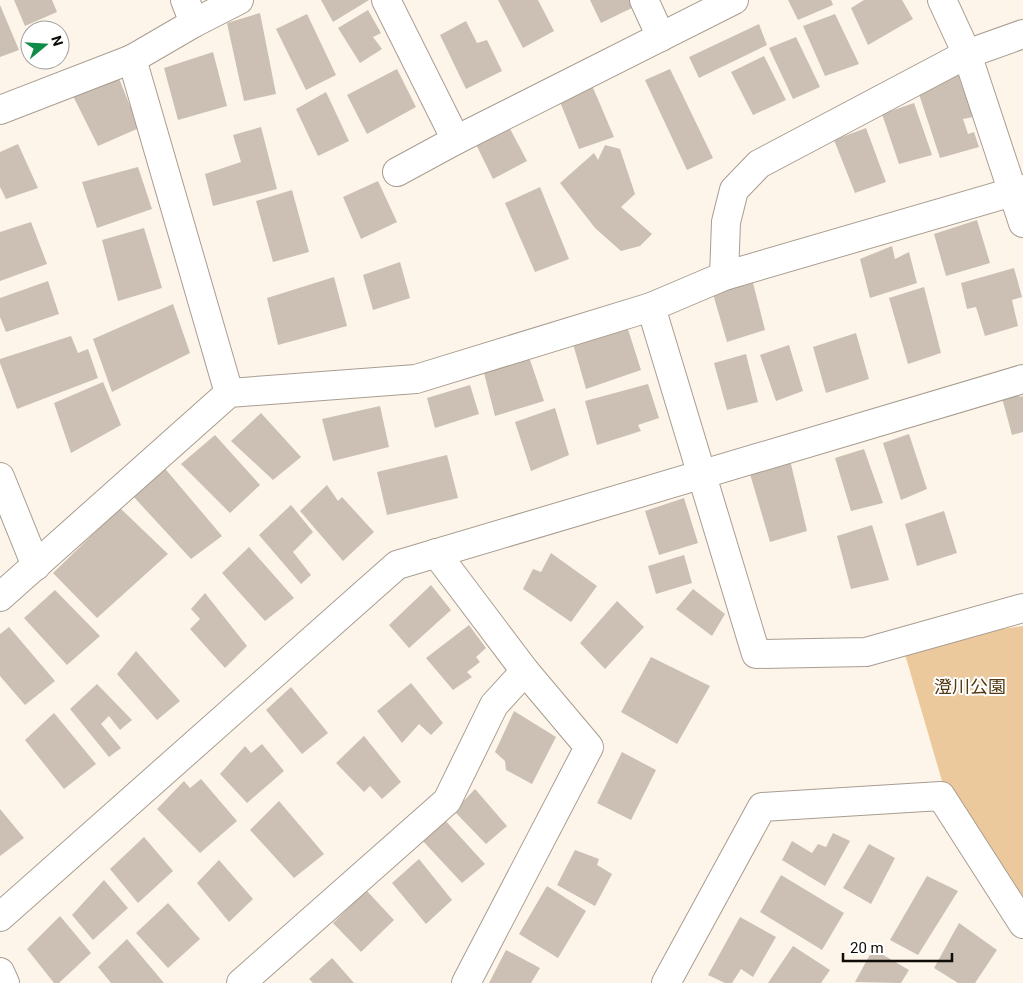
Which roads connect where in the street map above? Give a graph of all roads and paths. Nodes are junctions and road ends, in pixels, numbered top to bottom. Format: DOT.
graph roads {
  1 [pos="239,0"];
  2 [pos="386,0"];
  3 [pos="644,0"];
  4 [pos="734,0"];
  5 [pos="942,0"];
  6 [pos="189,12"];
  7 [pos="1023,34"];
  8 [pos="661,37"];
  9 [pos="967,54"];
  10 [pos="132,59"];
  11 [pos="0,110"];
  12 [pos="456,140"];
  13 [pos="397,172"];
  14 [pos="1018,191"];
  15 [pos="1023,223"];
  16 [pos="724,276"];
  17 [pos="651,307"];
  18 [pos="1023,379"];
  19 [pos="229,393"];
  20 [pos="702,474"];
  21 [pos="0,478"];
  22 [pos="436,553"];
  23 [pos="36,566"];
  24 [pos="0,598"];
  25 [pos="1023,608"];
  26 [pos="525,671"];
  27 [pos="0,917"];
  28 [pos="1023,924"];
  29 [pos="0,972"];
  30 [pos="672,981"];
  31 [pos="5,983"];
  32 [pos="242,983"];
  33 [pos="466,983"];
  1 -- 6 [label="street"];
  2 -- 12 [label="street"];
  3 -- 8 [label="street"];
  4 -- 8 [label="street"];
  5 -- 9 [label="street"];
  6 -- 10 [label="street"];
  7 -- 9 [label="street"];
  8 -- 12 [label="street"];
  9 -- 14 [label="street"];
  9 -- 16 [label="street"];
  10 -- 11 [label="street"];
  10 -- 19 [label="street"];
  12 -- 13 [label="street"];
  14 -- 15 [label="street"];
  14 -- 16 [label="street"];
  16 -- 17 [label="street"];
  17 -- 19 [label="street"];
  17 -- 20 [label="street"];
  18 -- 20 [label="street"];
  19 -- 23 [label="street"];
  20 -- 22 [label="street"];
  20 -- 25 [label="street"];
  21 -- 23 [label="street"];
  22 -- 26 [label="street"];
  22 -- 27 [label="street"];
  23 -- 24 [label="street"];
  26 -- 32 [label="street"];
  26 -- 33 [label="street"];
  28 -- 30 [label="street"];
  29 -- 31 [label="street"];
}
